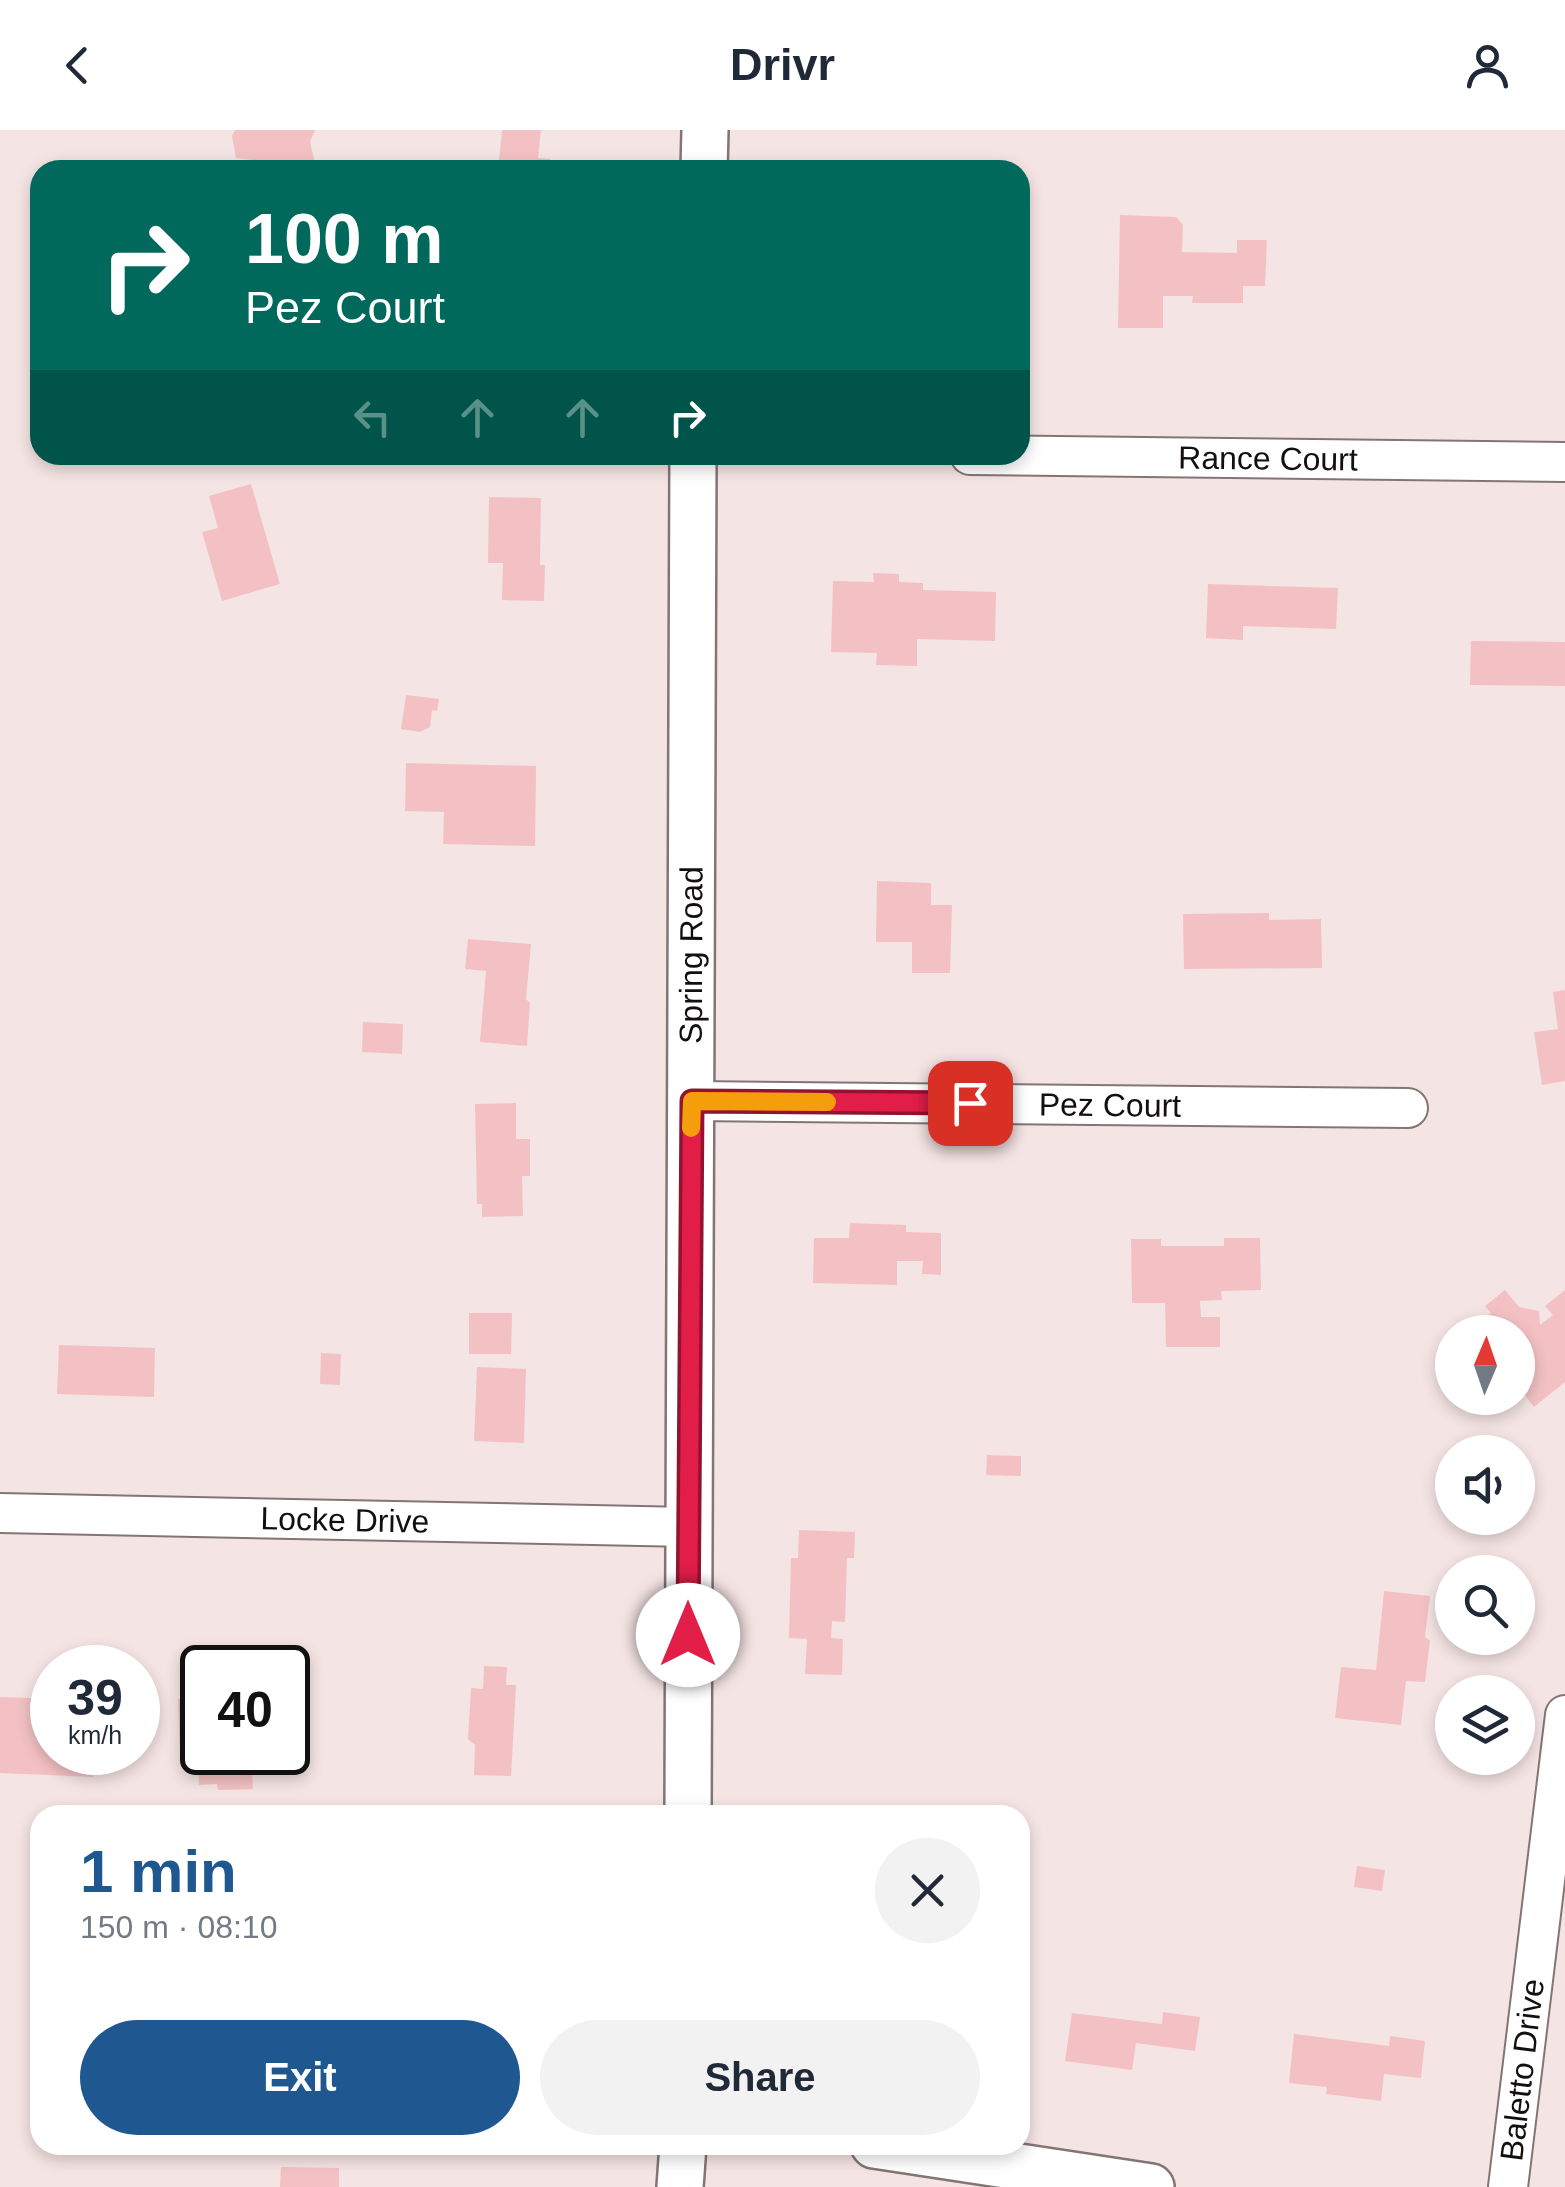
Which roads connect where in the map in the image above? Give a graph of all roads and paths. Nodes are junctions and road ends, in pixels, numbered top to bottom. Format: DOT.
graph roads {
  1 [pos="705,130"];
  2 [pos="704,160"];
  3 [pos="1030,456"];
  4 [pos="1565,462"];
  5 [pos="693,465"];
  6 [pos="692,1101"];
  7 [pos="1408,1108"];
  8 [pos="0,1513"];
  9 [pos="689,1526"];
  10 [pos="1565,1715"];
  11 [pos="688,1805"];
  12 [pos="682,2155"];
  13 [pos="940,2155"];
  14 [pos="680,2187"];
  15 [pos="1151,2187"];
  16 [pos="1508,2187"];
  1 -- 2 [label="street"];
  3 -- 4 [label="street, Rance Court"];
  5 -- 6 [label="street, Spring Road"];
  6 -- 7 [label="street, Pez Court"];
  6 -- 9 [label="street, Spring Road"];
  8 -- 9 [label="street, Locke Drive"];
  9 -- 11 [label="street, Spring Road"];
  10 -- 16 [label="street, Baletto Drive"];
  12 -- 14 [label="street"];
  13 -- 15 [label="street"];
}
